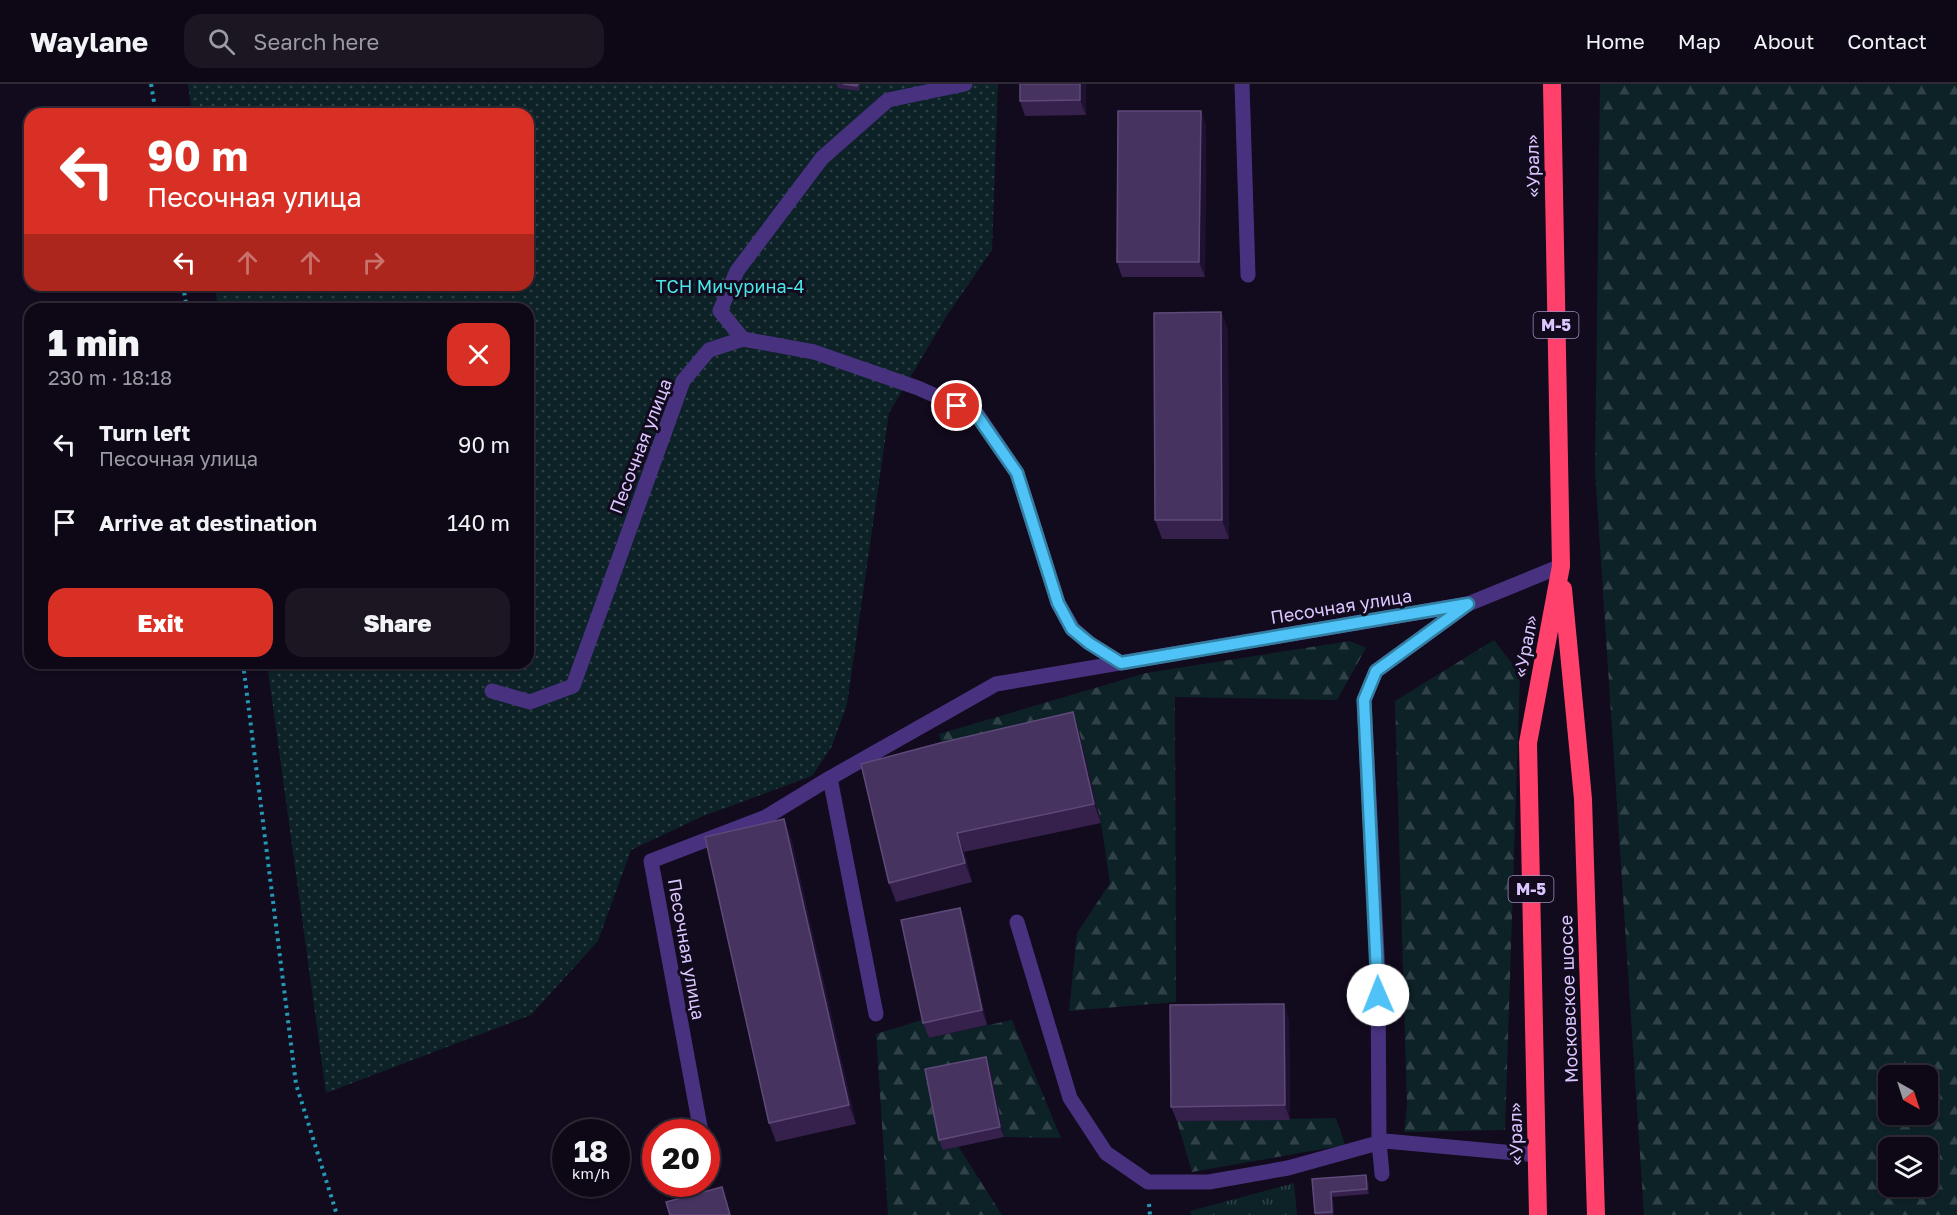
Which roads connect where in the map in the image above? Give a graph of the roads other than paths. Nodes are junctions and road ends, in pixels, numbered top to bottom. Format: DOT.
graph roads {
  1 [pos="965,84"];
  2 [pos="1242,84"];
  3 [pos="1552,84"];
  4 [pos="1248,275"];
  5 [pos="743,339"];
  6 [pos="1561,566"];
  7 [pos="1468,604"];
  8 [pos="1121,663"];
  9 [pos="492,691"];
  10 [pos="830,778"];
  11 [pos="1017,922"];
  12 [pos="876,1014"];
  13 [pos="699,1119"];
  14 [pos="1379,1142"];
  15 [pos="1537,1155"];
  16 [pos="1382,1174"];
  17 [pos="1538,1215"];
  18 [pos="1596,1215"];
  1 -- 5 [label="lane"];
  2 -- 4 [label="lane"];
  3 -- 6 [label="highway, «Урал» / М-5"];
  5 -- 8 [label="lane, Песочная улица"];
  5 -- 9 [label="lane, Песочная улица"];
  6 -- 7 [label="lane, Песочная улица"];
  6 -- 15 [label="highway, «Урал» / М-5"];
  6 -- 18 [label="highway, Московское шоссе / М-5"];
  7 -- 8 [label="lane, Песочная улица"];
  7 -- 14 [label="lane"];
  8 -- 10 [label="lane, Песочная улица"];
  10 -- 12 [label="lane"];
  10 -- 13 [label="lane, Песочная улица"];
  11 -- 14 [label="lane"];
  14 -- 15 [label="lane"];
  14 -- 16 [label="lane"];
  15 -- 17 [label="highway, «Урал» / М-5"];
}
